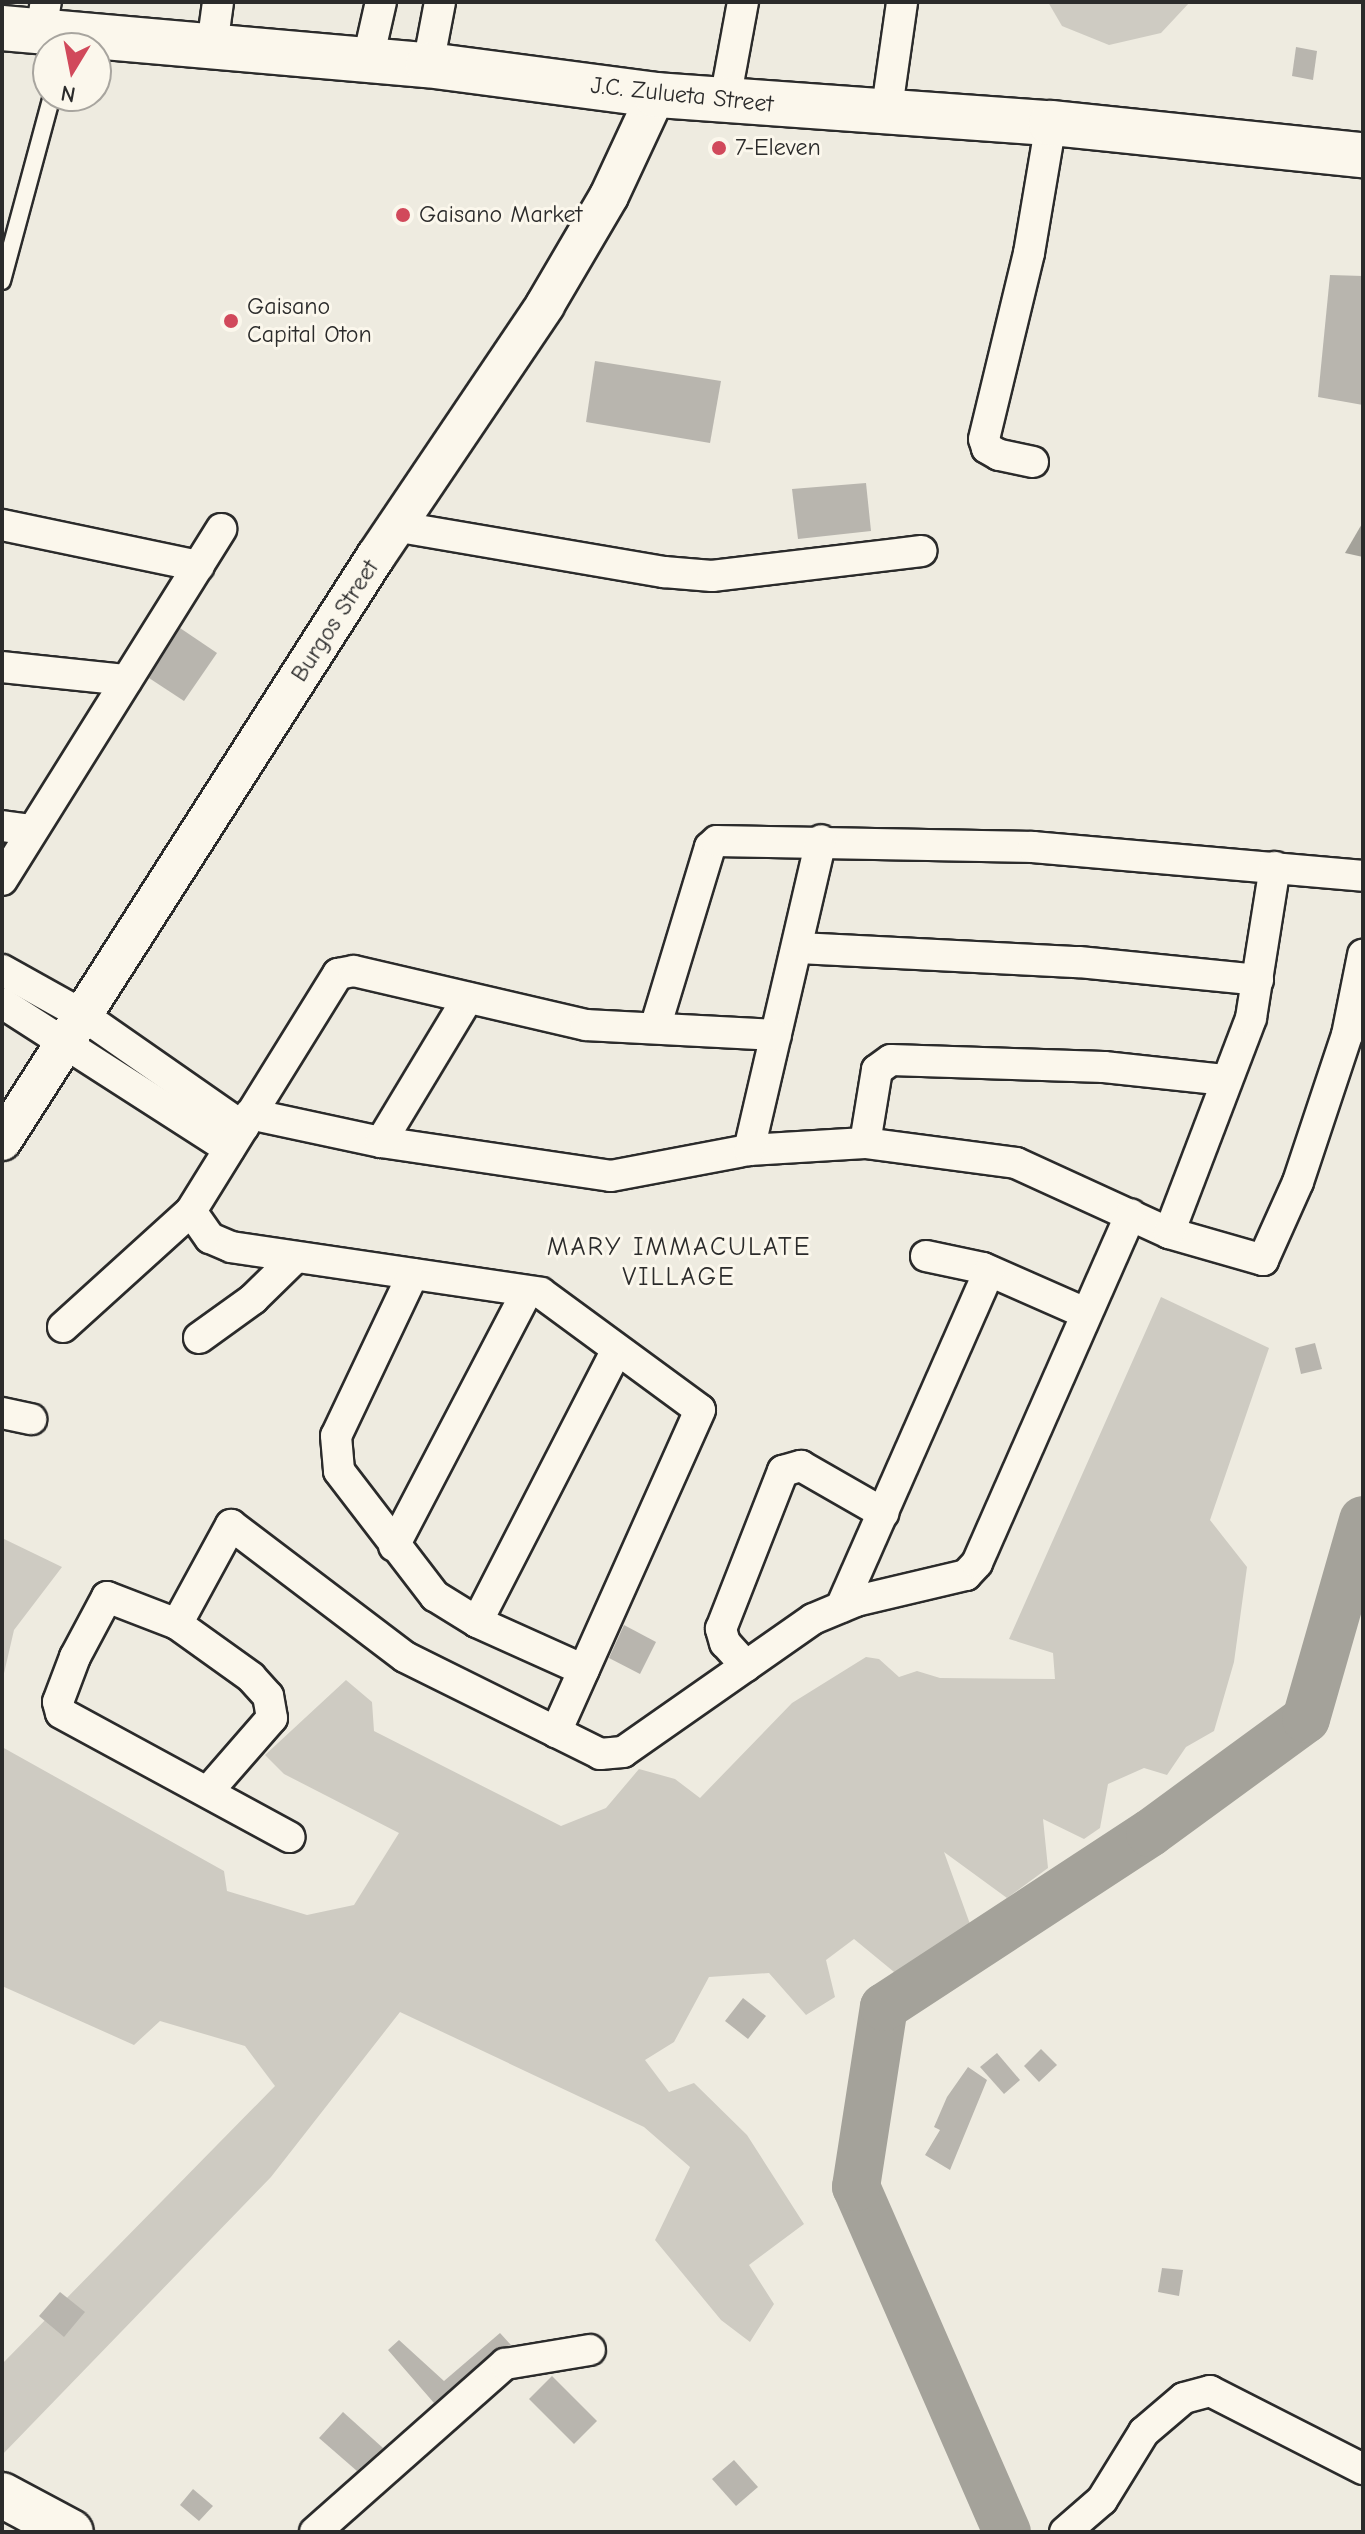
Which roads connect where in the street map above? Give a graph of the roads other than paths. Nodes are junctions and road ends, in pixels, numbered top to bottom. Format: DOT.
graph roads {
  1 [pos="218,2"];
  2 [pos="381,2"];
  3 [pos="440,2"];
  4 [pos="743,2"];
  5 [pos="902,2"];
  6 [pos="44,29"];
  7 [pos="212,46"];
  8 [pos="368,59"];
  9 [pos="428,65"];
  10 [pos="656,95"];
  11 [pos="725,100"];
  12 [pos="48,112"];
  13 [pos="886,115"];
  14 [pos="1051,123"];
  15 [pos="1363,155"];
  16 [pos="2,281"];
  17 [pos="1033,462"];
  18 [pos="2,525"];
  19 [pos="400,527"];
  20 [pos="221,529"];
  21 [pos="922,551"];
  22 [pos="199,566"];
  23 [pos="2,667"];
  24 [pos="126,680"];
  25 [pos="16,828"];
  26 [pos="821,840"];
  27 [pos="1275,867"];
  28 [pos="1363,876"];
  29 [pos="2,880"];
  30 [pos="799,948"];
  31 [pos="1363,955"];
  32 [pos="2,970"];
  33 [pos="1258,980"];
  34 [pos="468,998"];
  35 [pos="2,1003"];
  36 [pos="655,1028"];
  37 [pos="72,1029"];
  38 [pos="776,1035"];
  39 [pos="1226,1080"];
  40 [pos="240,1130"];
  41 [pos="2,1141"];
  42 [pos="381,1142"];
  43 [pos="865,1143"];
  44 [pos="749,1150"];
  45 [pos="191,1211"];
  46 [pos="1131,1214"];
  47 [pos="1169,1233"];
  48 [pos="926,1256"];
  49 [pos="296,1257"];
  50 [pos="989,1271"];
  51 [pos="413,1274"];
  52 [pos="527,1292"];
  53 [pos="1085,1313"];
  54 [pos="63,1327"];
  55 [pos="199,1338"];
  56 [pos="617,1350"];
  57 [pos="2,1413"];
  58 [pos="31,1419"];
  59 [pos="883,1513"];
  60 [pos="394,1546"];
  61 [pos="841,1607"];
  62 [pos="477,1622"];
  63 [pos="177,1624"];
  64 [pos="746,1666"];
  65 [pos="584,1670"];
  66 [pos="556,1732"];
  67 [pos="210,1789"];
  68 [pos="289,1837"];
  69 [pos="590,2350"];
  70 [pos="1363,2469"];
  71 [pos="2,2495"];
  72 [pos="71,2532"];
  73 [pos="315,2532"];
  74 [pos="1065,2532"];
  1 -- 7 [label="street"];
  2 -- 8 [label="street"];
  3 -- 9 [label="street"];
  4 -- 11 [label="street"];
  5 -- 13 [label="street"];
  6 -- 7 [label="main road, J.C. Zulueta Street"];
  7 -- 8 [label="main road, J.C. Zulueta Street"];
  8 -- 9 [label="main road, J.C. Zulueta Street"];
  9 -- 10 [label="main road, J.C. Zulueta Street"];
  10 -- 11 [label="main road, J.C. Zulueta Street"];
  10 -- 19 [label="street, Burgos Street"];
  11 -- 13 [label="main road, J.C. Zulueta Street"];
  12 -- 16 [label="lane"];
  13 -- 14 [label="main road, J.C. Zulueta Street"];
  14 -- 15 [label="main road, J.C. Zulueta Street"];
  14 -- 17 [label="street"];
  18 -- 22 [label="street"];
  19 -- 21 [label="street"];
  19 -- 37 [label="street, Burgos Street"];
  20 -- 22 [label="street"];
  22 -- 24 [label="street"];
  23 -- 24 [label="street"];
  24 -- 25 [label="street"];
  25 -- 29 [label="street"];
  26 -- 27 [label="street"];
  26 -- 30 [label="street"];
  26 -- 36 [label="street"];
  27 -- 28 [label="street"];
  27 -- 33 [label="street"];
  30 -- 33 [label="street"];
  30 -- 38 [label="street"];
  31 -- 47 [label="street"];
  32 -- 37 [label="street"];
  33 -- 39 [label="street"];
  34 -- 36 [label="street"];
  34 -- 40 [label="street"];
  34 -- 42 [label="street"];
  35 -- 37 [label="street"];
  36 -- 38 [label="street"];
  37 -- 40 [label="street"];
  37 -- 41 [label="street, Burgos Street"];
  38 -- 44 [label="street"];
  39 -- 43 [label="street"];
  39 -- 47 [label="street"];
  40 -- 42 [label="street"];
  40 -- 45 [label="street"];
  42 -- 44 [label="street"];
  43 -- 44 [label="street"];
  43 -- 46 [label="street"];
  45 -- 49 [label="street"];
  45 -- 54 [label="street"];
  46 -- 47 [label="street"];
  46 -- 53 [label="street"];
  48 -- 50 [label="street"];
  49 -- 51 [label="street"];
  49 -- 55 [label="street"];
  50 -- 53 [label="street"];
  50 -- 59 [label="street"];
  51 -- 52 [label="street"];
  51 -- 60 [label="street"];
  52 -- 56 [label="street"];
  52 -- 60 [label="street"];
  53 -- 61 [label="street"];
  56 -- 62 [label="street"];
  56 -- 65 [label="street"];
  57 -- 58 [label="street"];
  59 -- 61 [label="street"];
  59 -- 64 [label="street"];
  60 -- 62 [label="street"];
  61 -- 64 [label="street"];
  62 -- 65 [label="street"];
  63 -- 66 [label="street"];
  63 -- 67 [label="street"];
  63 -- 67 [label="street"];
  64 -- 66 [label="street"];
  65 -- 66 [label="street"];
  67 -- 68 [label="street"];
  69 -- 73 [label="street"];
  70 -- 74 [label="street"];
  71 -- 72 [label="main road"];
}
